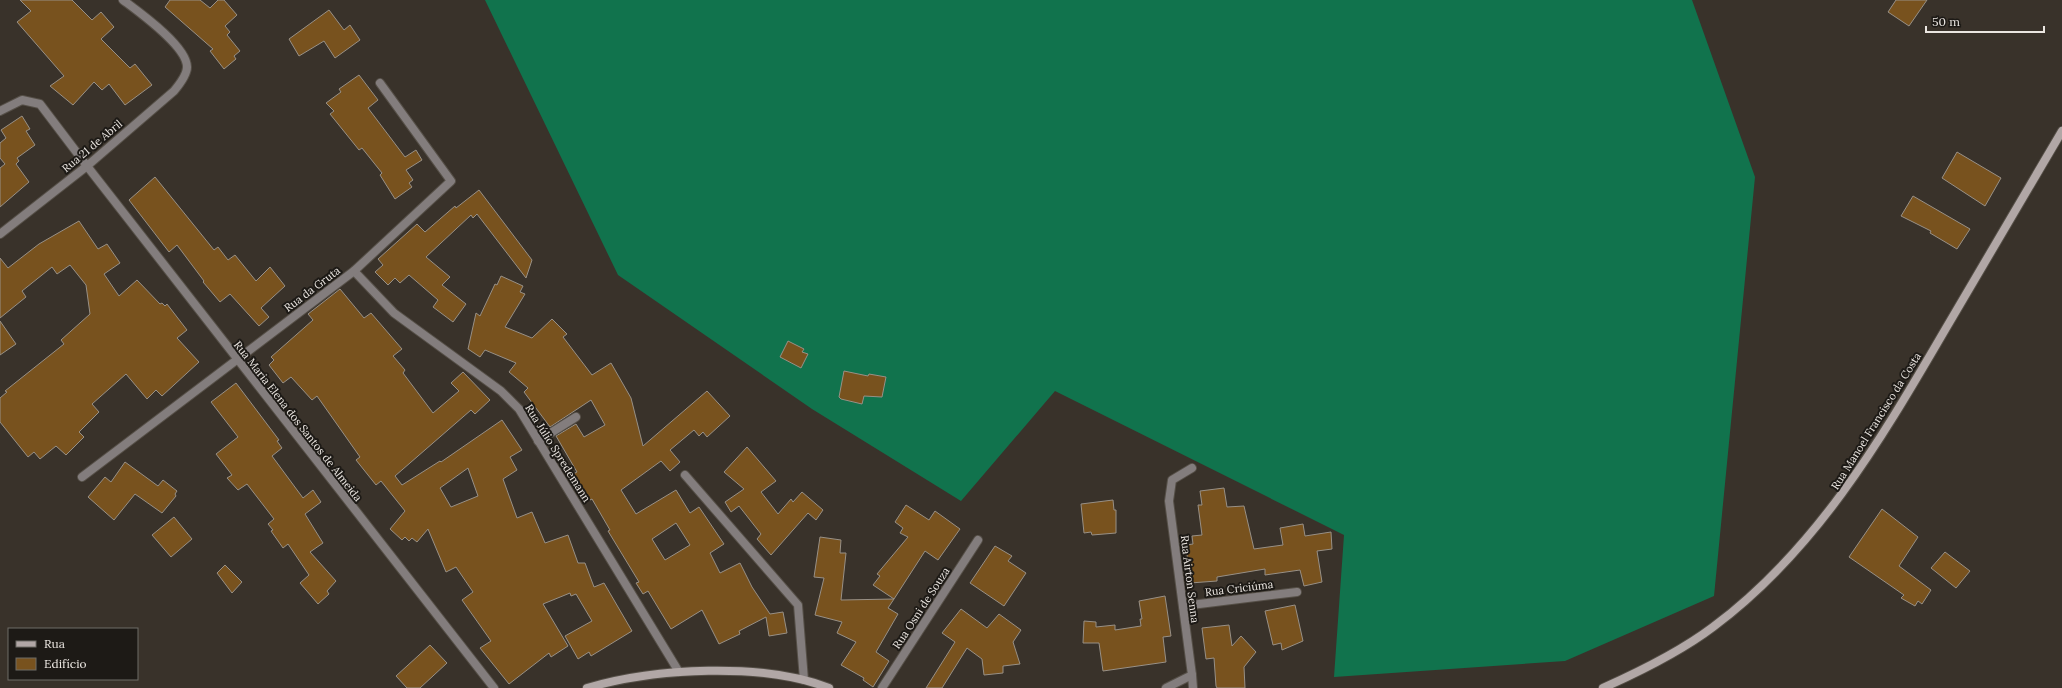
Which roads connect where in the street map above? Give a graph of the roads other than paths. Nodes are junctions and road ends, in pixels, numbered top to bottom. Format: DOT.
graph roads {
  1 [pos="123,0"];
  2 [pos="380,83"];
  3 [pos="0,111"];
  4 [pos="2062,131"];
  5 [pos="87,166"];
  6 [pos="0,234"];
  7 [pos="354,271"];
  8 [pos="236,359"];
  9 [pos="576,417"];
  10 [pos="538,441"];
  11 [pos="1192,468"];
  12 [pos="686,475"];
  13 [pos="82,477"];
  14 [pos="978,540"];
  15 [pos="1298,592"];
  16 [pos="1183,606"];
  17 [pos="679,672"];
  18 [pos="1192,675"];
  19 [pos="804,680"];
  20 [pos="494,688"];
  21 [pos="587,688"];
  22 [pos="829,688"];
  23 [pos="882,688"];
  24 [pos="1166,688"];
  25 [pos="1193,688"];
  26 [pos="1604,688"];
  1 -- 5 [label="street, Rua 21 de Abril"];
  2 -- 7 [label="street, Rua da Gruta"];
  3 -- 5 [label="street, Rua Maria Elena dos Santos de Almeida"];
  4 -- 26 [label="main road, Rua Manoel Francisco da Costa"];
  5 -- 6 [label="street, Rua 21 de Abril"];
  5 -- 8 [label="street, Rua Maria Elena dos Santos de Almeida"];
  7 -- 8 [label="street, Rua da Gruta"];
  7 -- 10 [label="street, Rua Júlio Spredemann"];
  8 -- 13 [label="street, Rua da Gruta"];
  8 -- 20 [label="street, Rua Maria Elena dos Santos de Almeida"];
  9 -- 10 [label="street"];
  10 -- 17 [label="street, Rua Júlio Spredemann"];
  11 -- 16 [label="street, Rua Airton Senna"];
  12 -- 19 [label="street"];
  14 -- 23 [label="street, Rua Osni de Souza"];
  15 -- 16 [label="street, Rua Criciúma"];
  16 -- 18 [label="street, Rua Airton Senna"];
  17 -- 19 [label="main road"];
  17 -- 21 [label="main road"];
  18 -- 24 [label="street"];
  18 -- 25 [label="street, Rua Airton Senna"];
  19 -- 22 [label="main road"];
}
